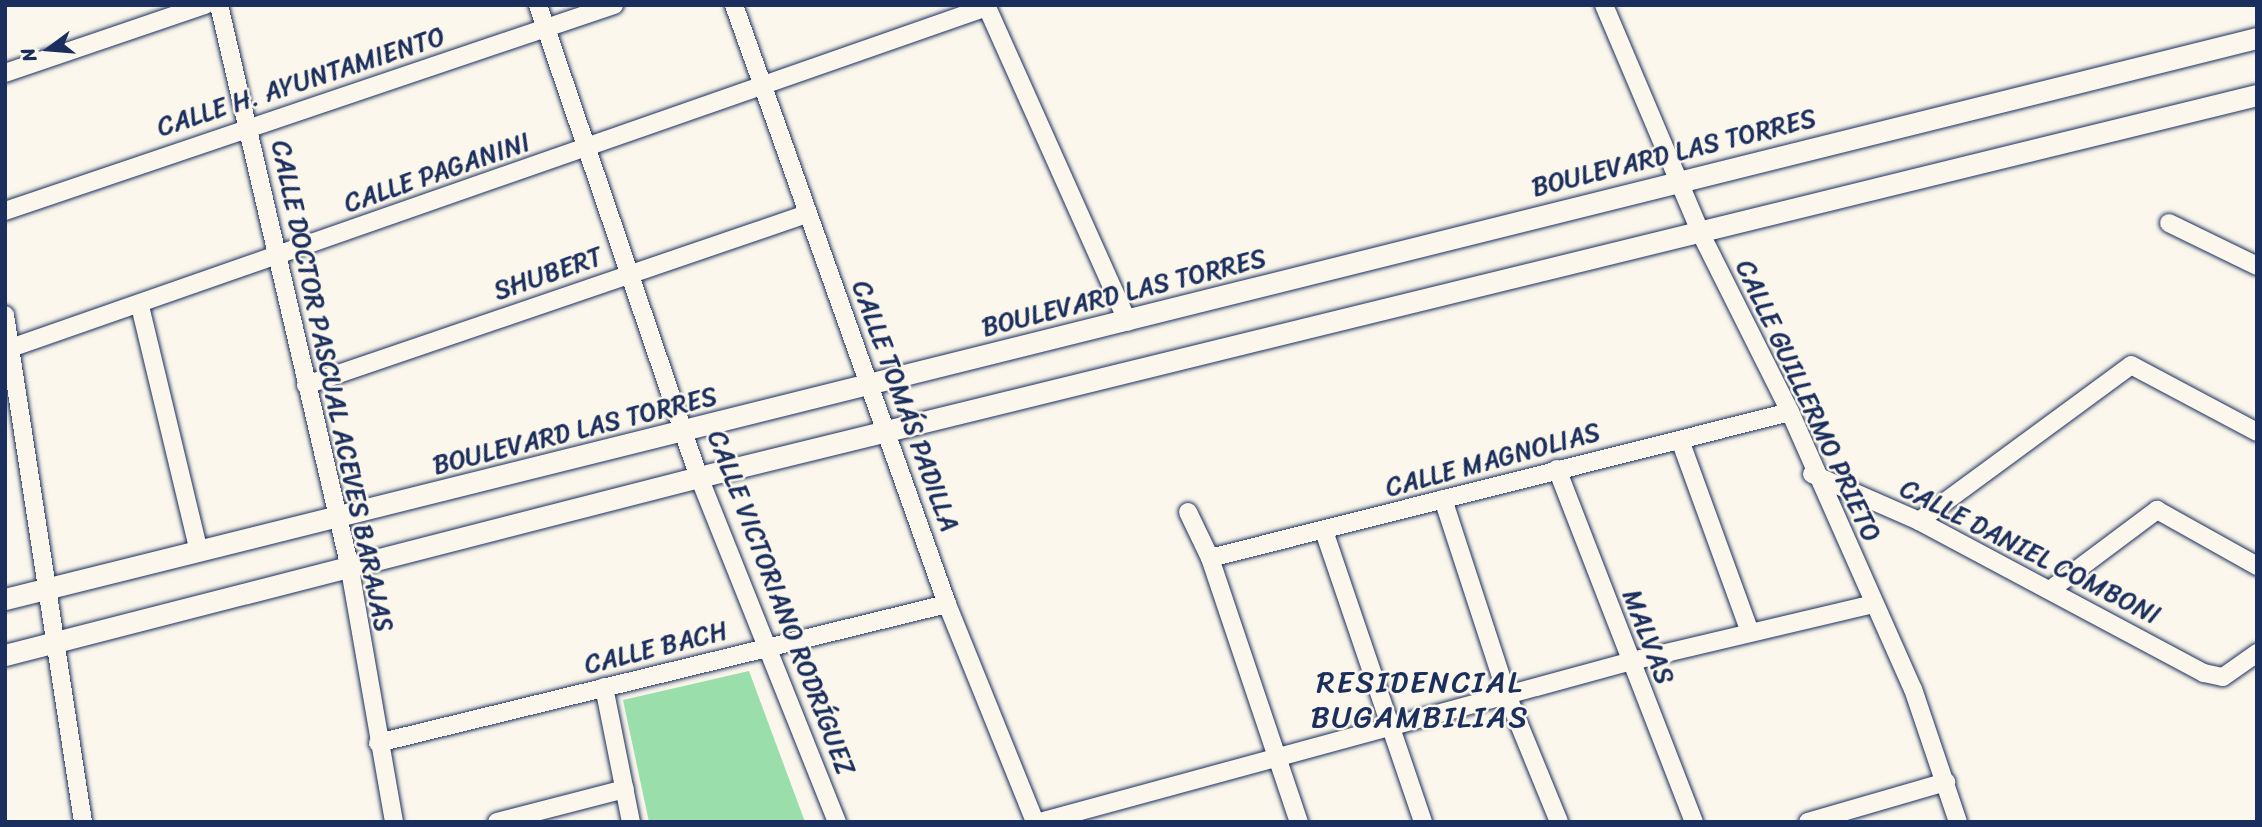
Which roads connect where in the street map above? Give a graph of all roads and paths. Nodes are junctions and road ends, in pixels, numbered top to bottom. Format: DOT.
graph roads {
  1 [pos="205,5"];
  2 [pos="219,5"];
  3 [pos="538,5"];
  4 [pos="614,5"];
  5 [pos="734,5"];
  6 [pos="1604,5"];
  7 [pos="987,6"];
  8 [pos="548,30"];
  9 [pos="2257,38"];
  10 [pos="5,73"];
  11 [pos="760,84"];
  12 [pos="2257,95"];
  13 [pos="247,125"];
  14 [pos="589,149"];
  15 [pos="1679,179"];
  16 [pos="5,211"];
  17 [pos="807,214"];
  18 [pos="2169,223"];
  19 [pos="1701,234"];
  20 [pos="276,256"];
  21 [pos="2257,266"];
  22 [pos="632,274"];
  23 [pos="140,306"];
  24 [pos="5,315"];
  25 [pos="1128,322"];
  26 [pos="8,349"];
  27 [pos="306,385"];
  28 [pos="870,385"];
  29 [pos="1790,412"];
  30 [pos="686,432"];
  31 [pos="2257,432"];
  32 [pos="890,434"];
  33 [pos="1680,440"];
  34 [pos="1557,469"];
  35 [pos="1812,474"];
  36 [pos="699,477"];
  37 [pos="1443,499"];
  38 [pos="1188,512"];
  39 [pos="337,520"];
  40 [pos="1919,521"];
  41 [pos="1324,531"];
  42 [pos="198,548"];
  43 [pos="1210,558"];
  44 [pos="349,564"];
  45 [pos="2257,566"];
  46 [pos="2050,590"];
  47 [pos="46,595"];
  48 [pos="5,598"];
  49 [pos="947,604"];
  50 [pos="1873,604"];
  51 [pos="1750,632"];
  52 [pos="55,642"];
  53 [pos="764,648"];
  54 [pos="2257,653"];
  55 [pos="5,655"];
  56 [pos="1628,662"];
  57 [pos="604,687"];
  58 [pos="1507,695"];
  59 [pos="1386,726"];
  60 [pos="378,743"];
  61 [pos="1275,758"];
  62 [pos="1946,782"];
  63 [pos="625,789"];
  64 [pos="83,822"];
  65 [pos="394,822"];
  66 [pos="497,822"];
  67 [pos="631,822"];
  68 [pos="837,822"];
  69 [pos="1037,822"];
  70 [pos="1300,822"];
  71 [pos="1423,822"];
  72 [pos="1559,822"];
  73 [pos="1694,822"];
  74 [pos="1808,822"];
  75 [pos="1958,822"];
  1 -- 10 [label="street"];
  2 -- 13 [label="street, CALLE DOCTOR PASCUAL ACEVES BARAJAS"];
  3 -- 8 [label="street, CALLE VICTORIANO RODRÍGUEZ"];
  4 -- 8 [label="street, CALLE H. AYUNTAMIENTO"];
  5 -- 11 [label="street, CALLE TOMÁS PADILLA"];
  6 -- 15 [label="street, CALLE GUILLERMO PRIETO"];
  7 -- 11 [label="street, CALLE PAGANINI"];
  7 -- 25 [label="street"];
  8 -- 13 [label="street, CALLE H. AYUNTAMIENTO"];
  8 -- 14 [label="street, CALLE VICTORIANO RODRÍGUEZ"];
  9 -- 15 [label="street, BOULEVARD LAS TORRES"];
  11 -- 14 [label="street, CALLE PAGANINI"];
  11 -- 17 [label="street, CALLE TOMÁS PADILLA"];
  12 -- 19 [label="street"];
  13 -- 16 [label="street, CALLE H. AYUNTAMIENTO"];
  13 -- 20 [label="street, CALLE DOCTOR PASCUAL ACEVES BARAJAS"];
  14 -- 20 [label="street, CALLE PAGANINI"];
  14 -- 22 [label="street, CALLE VICTORIANO RODRÍGUEZ"];
  15 -- 19 [label="street, CALLE GUILLERMO PRIETO"];
  15 -- 25 [label="street, BOULEVARD LAS TORRES"];
  17 -- 22 [label="street, SHUBERT"];
  17 -- 28 [label="street, CALLE TOMÁS PADILLA"];
  18 -- 21 [label="street"];
  19 -- 29 [label="street, CALLE GUILLERMO PRIETO"];
  19 -- 32 [label="street"];
  20 -- 23 [label="street, CALLE PAGANINI"];
  20 -- 27 [label="street, CALLE DOCTOR PASCUAL ACEVES BARAJAS"];
  22 -- 27 [label="street, SHUBERT"];
  22 -- 30 [label="street, CALLE VICTORIANO RODRÍGUEZ"];
  23 -- 26 [label="street, CALLE PAGANINI"];
  23 -- 42 [label="street"];
  24 -- 26 [label="street"];
  25 -- 28 [label="street, BOULEVARD LAS TORRES"];
  26 -- 47 [label="street"];
  27 -- 39 [label="street, CALLE DOCTOR PASCUAL ACEVES BARAJAS"];
  28 -- 30 [label="street, BOULEVARD LAS TORRES"];
  28 -- 32 [label="street, CALLE TOMÁS PADILLA"];
  29 -- 33 [label="street, CALLE MAGNOLIAS"];
  29 -- 35 [label="street, CALLE GUILLERMO PRIETO"];
  30 -- 36 [label="street, CALLE VICTORIANO RODRÍGUEZ"];
  30 -- 39 [label="street, BOULEVARD LAS TORRES"];
  31 -- 40 [label="street"];
  32 -- 36 [label="street"];
  32 -- 49 [label="street, CALLE TOMÁS PADILLA"];
  33 -- 34 [label="street, CALLE MAGNOLIAS"];
  33 -- 51 [label="street"];
  34 -- 37 [label="street, CALLE MAGNOLIAS"];
  34 -- 56 [label="street, MALVAS"];
  35 -- 40 [label="street, CALLE DANIEL COMBONI"];
  35 -- 50 [label="street, CALLE GUILLERMO PRIETO"];
  36 -- 44 [label="street"];
  36 -- 53 [label="street, CALLE VICTORIANO RODRÍGUEZ"];
  37 -- 41 [label="street, CALLE MAGNOLIAS"];
  37 -- 58 [label="street"];
  38 -- 43 [label="street"];
  39 -- 42 [label="street, BOULEVARD LAS TORRES"];
  39 -- 44 [label="street, CALLE DOCTOR PASCUAL ACEVES BARAJAS"];
  40 -- 46 [label="street, CALLE DANIEL COMBONI"];
  41 -- 43 [label="street, CALLE MAGNOLIAS"];
  41 -- 59 [label="street"];
  42 -- 47 [label="street, BOULEVARD LAS TORRES"];
  43 -- 61 [label="street"];
  44 -- 52 [label="street"];
  44 -- 60 [label="street, CALLE DOCTOR PASCUAL ACEVES BARAJAS"];
  45 -- 46 [label="street"];
  46 -- 54 [label="street, CALLE DANIEL COMBONI"];
  47 -- 48 [label="street, BOULEVARD LAS TORRES"];
  47 -- 52 [label="street"];
  49 -- 53 [label="street, CALLE BACH"];
  49 -- 69 [label="street, CALLE TOMÁS PADILLA"];
  50 -- 51 [label="street"];
  50 -- 62 [label="street, CALLE GUILLERMO PRIETO"];
  51 -- 56 [label="street"];
  52 -- 55 [label="street"];
  52 -- 64 [label="street"];
  53 -- 57 [label="street, CALLE BACH"];
  53 -- 68 [label="street, CALLE VICTORIANO RODRÍGUEZ"];
  56 -- 58 [label="street"];
  56 -- 73 [label="street, MALVAS"];
  57 -- 60 [label="street, CALLE BACH"];
  57 -- 63 [label="street"];
  58 -- 59 [label="street"];
  58 -- 72 [label="street"];
  59 -- 61 [label="street"];
  59 -- 71 [label="street"];
  60 -- 65 [label="street, CALLE DOCTOR PASCUAL ACEVES BARAJAS"];
  61 -- 69 [label="street"];
  61 -- 70 [label="street"];
  62 -- 74 [label="street"];
  62 -- 75 [label="street, CALLE GUILLERMO PRIETO"];
  63 -- 66 [label="street"];
  63 -- 67 [label="street"];
}
